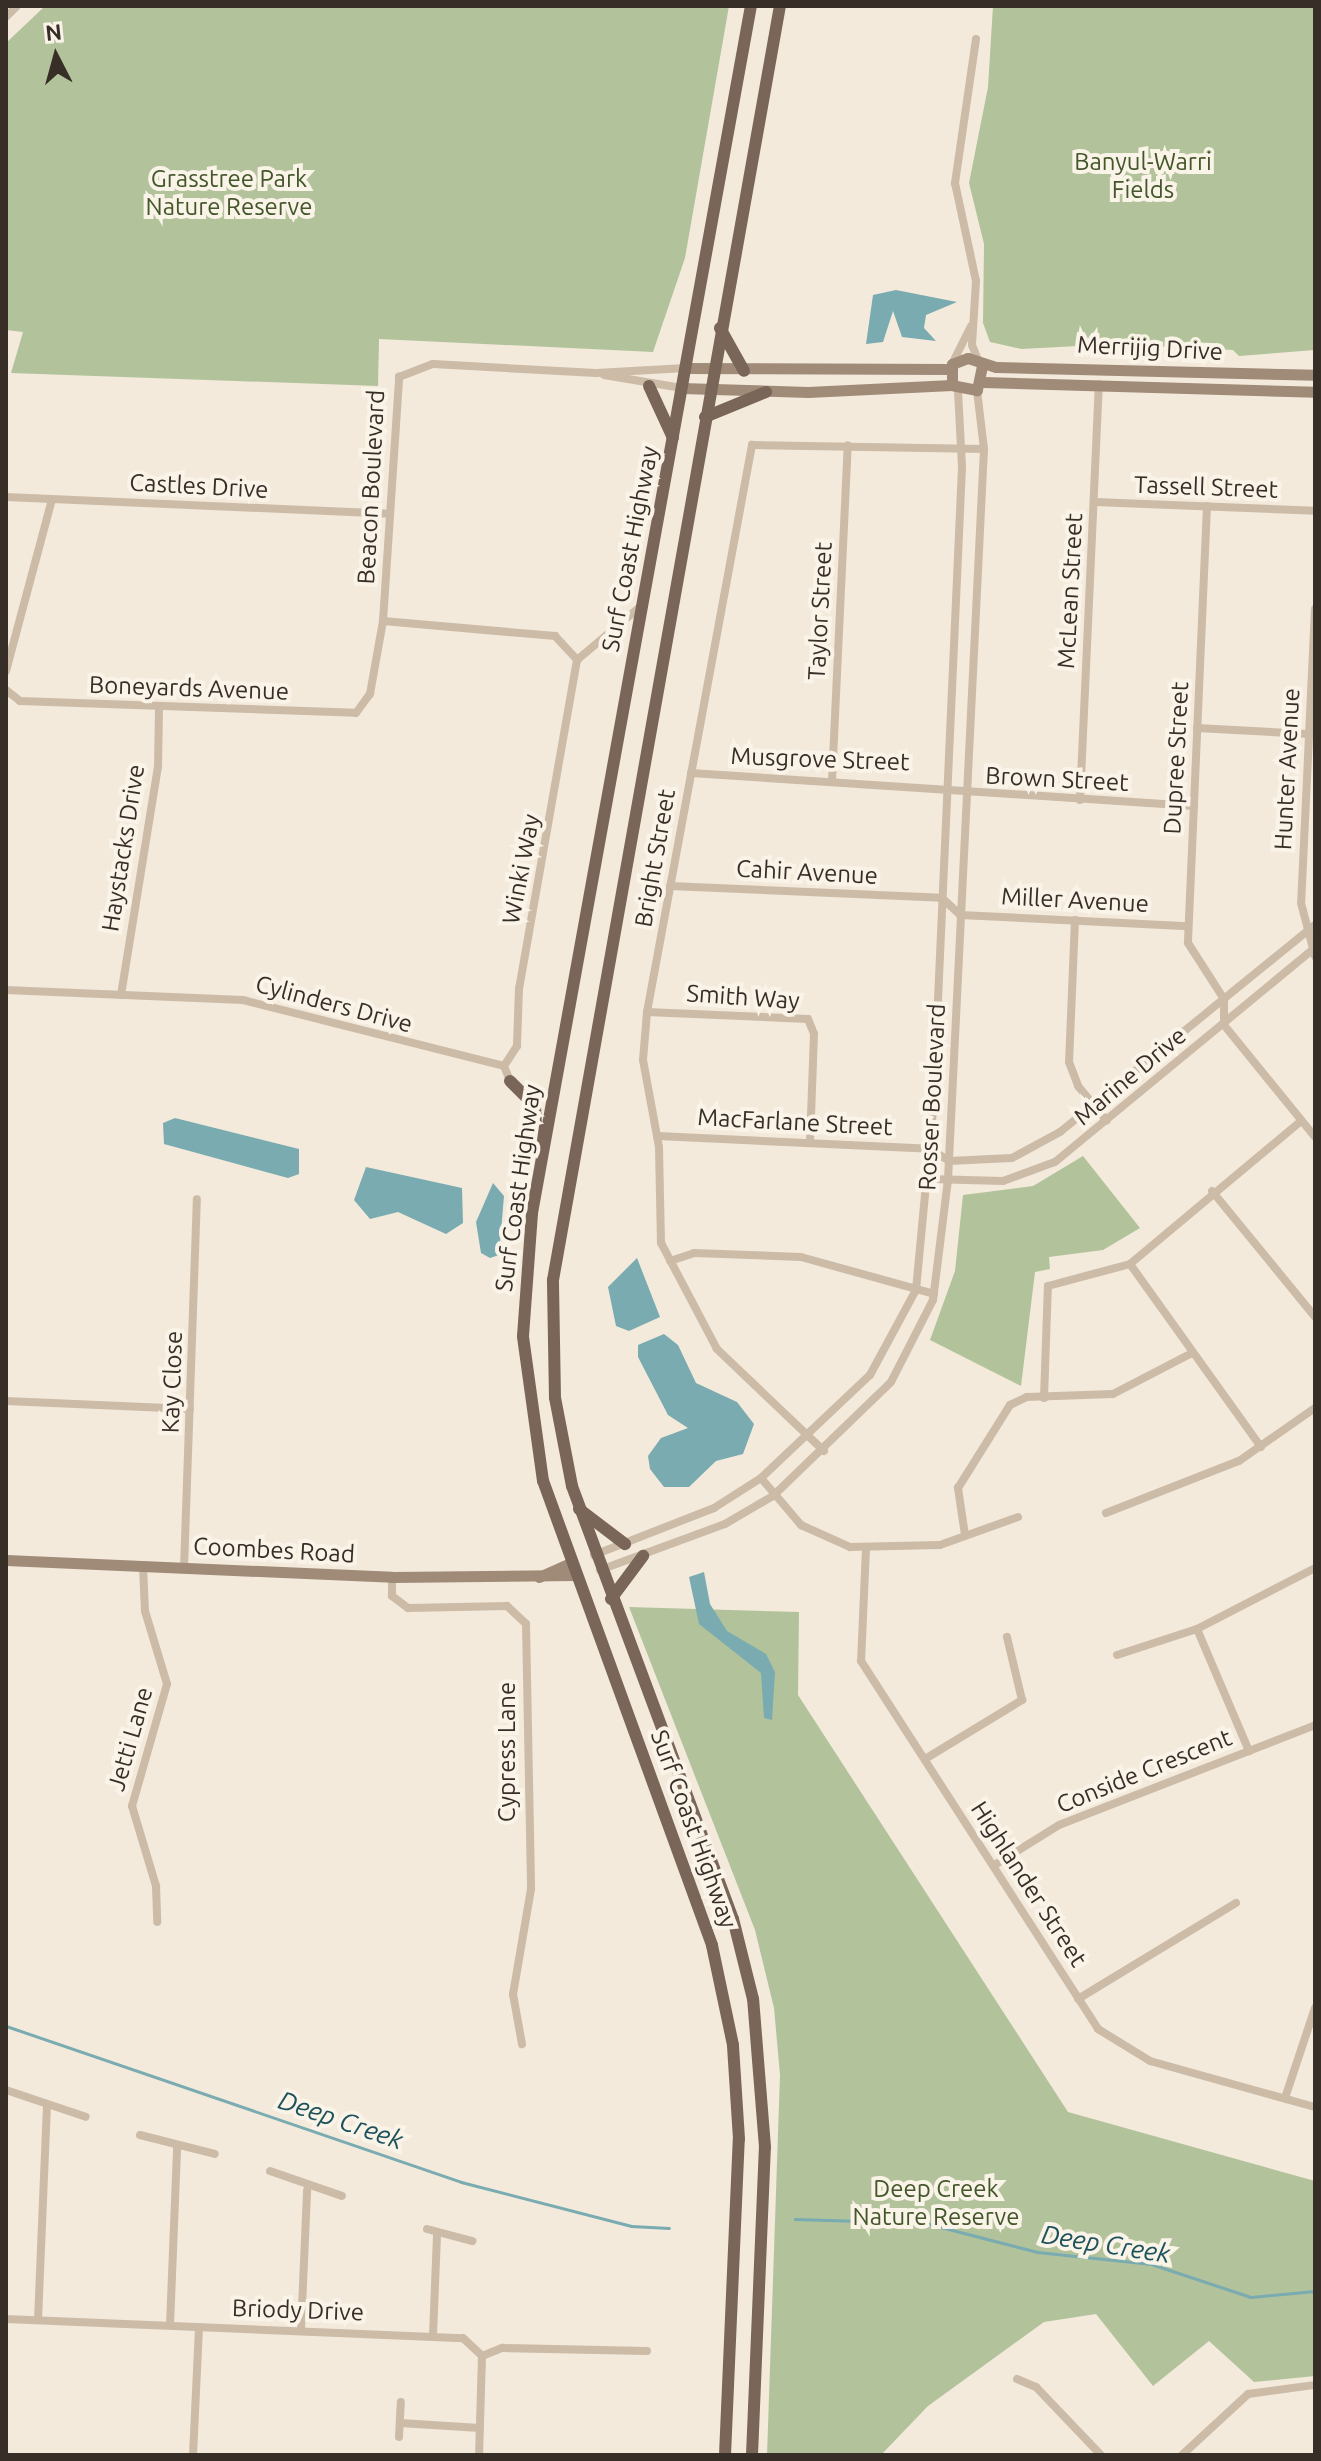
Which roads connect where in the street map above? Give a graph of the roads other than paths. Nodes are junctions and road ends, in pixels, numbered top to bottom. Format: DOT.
graph roads {
  1 [pos="17,6"];
  2 [pos="751,6"];
  3 [pos="780,6"];
  4 [pos="6,17"];
  5 [pos="976,39"];
  6 [pos="974,322"];
  7 [pos="720,328"];
  8 [pos="980,364"];
  9 [pos="951,366"];
  10 [pos="686,368"];
  11 [pos="712,369"];
  12 [pos="744,371"];
  13 [pos="596,373"];
  14 [pos="1315,375"];
  15 [pos="1099,384"];
  16 [pos="649,386"];
  17 [pos="980,386"];
  18 [pos="682,388"];
  19 [pos="955,388"];
  20 [pos="709,389"];
  21 [pos="766,392"];
  22 [pos="1315,392"];
  23 [pos="705,417"];
  24 [pos="673,438"];
  25 [pos="848,445"];
  26 [pos="984,449"];
  27 [pos="962,450"];
  28 [pos="6,497"];
  29 [pos="52,499"];
  30 [pos="1095,502"];
  31 [pos="1207,506"];
  32 [pos="1315,511"];
  33 [pos="390,514"];
  34 [pos="642,605"];
  35 [pos="1315,609"];
  36 [pos="383,621"];
  37 [pos="577,660"];
  38 [pos="6,671"];
  39 [pos="7,692"];
  40 [pos="367,704"];
  41 [pos="159,707"];
  42 [pos="1197,728"];
  43 [pos="1309,734"];
  44 [pos="691,773"];
  45 [pos="832,780"];
  46 [pos="947,784"];
  47 [pos="966,795"];
  48 [pos="1080,800"];
  49 [pos="1194,806"];
  50 [pos="670,886"];
  51 [pos="942,898"];
  52 [pos="960,915"];
  53 [pos="1075,920"];
  54 [pos="1188,926"];
  55 [pos="1314,926"];
  56 [pos="1314,952"];
  57 [pos="6,990"];
  58 [pos="121,995"];
  59 [pos="1224,999"];
  60 [pos="647,1012"];
  61 [pos="1224,1025"];
  62 [pos="504,1066"];
  63 [pos="510,1081"];
  64 [pos="1093,1105"];
  65 [pos="1107,1121"];
  66 [pos="1301,1121"];
  67 [pos="658,1136"];
  68 [pos="1315,1137"];
  69 [pos="810,1143"];
  70 [pos="930,1149"];
  71 [pos="949,1161"];
  72 [pos="929,1179"];
  73 [pos="948,1180"];
  74 [pos="1212,1191"];
  75 [pos="197,1199"];
  76 [pos="532,1213"];
  77 [pos="670,1261"];
  78 [pos="1130,1264"];
  79 [pos="916,1290"];
  80 [pos="934,1294"];
  81 [pos="1315,1317"];
  82 [pos="1192,1353"];
  83 [pos="1044,1398"];
  84 [pos="6,1401"];
  85 [pos="1315,1408"];
  86 [pos="190,1409"];
  87 [pos="809,1438"];
  88 [pos="1261,1447"];
  89 [pos="824,1451"];
  90 [pos="761,1478"];
  91 [pos="773,1496"];
  92 [pos="579,1509"];
  93 [pos="1106,1513"];
  94 [pos="1018,1517"];
  95 [pos="965,1535"];
  96 [pos="625,1544"];
  97 [pos="866,1548"];
  98 [pos="594,1555"];
  99 [pos="643,1556"];
  100 [pos="6,1560"];
  101 [pos="571,1563"];
  102 [pos="143,1566"];
  103 [pos="184,1568"];
  104 [pos="1315,1568"];
  105 [pos="600,1570"];
  106 [pos="576,1575"];
  107 [pos="392,1577"];
  108 [pos="539,1577"];
  109 [pos="611,1599"];
  110 [pos="1197,1629"];
  111 [pos="1007,1637"];
  112 [pos="1117,1655"];
  113 [pos="1315,1725"];
  114 [pos="1249,1751"];
  115 [pos="925,1759"];
  116 [pos="681,1778"];
  117 [pos="658,1787"];
  118 [pos="993,1866"];
  119 [pos="1236,1903"];
  120 [pos="157,1922"];
  121 [pos="1078,1999"];
  122 [pos="1315,2008"];
  123 [pos="522,2044"];
  124 [pos="6,2090"];
  125 [pos="1285,2098"];
  126 [pos="47,2107"];
  127 [pos="1315,2107"];
  128 [pos="86,2117"];
  129 [pos="140,2135"];
  130 [pos="177,2147"];
  131 [pos="215,2154"];
  132 [pos="270,2171"];
  133 [pos="307,2190"];
  134 [pos="342,2196"];
  135 [pos="427,2229"];
  136 [pos="437,2235"];
  137 [pos="472,2241"];
  138 [pos="6,2319"];
  139 [pos="38,2320"];
  140 [pos="170,2325"];
  141 [pos="199,2327"];
  142 [pos="301,2330"];
  143 [pos="433,2335"];
  144 [pos="647,2351"];
  145 [pos="482,2356"];
  146 [pos="1017,2379"];
  147 [pos="1315,2385"];
  148 [pos="401,2402"];
  149 [pos="400,2423"];
  150 [pos="480,2428"];
  151 [pos="399,2437"];
  152 [pos="193,2455"];
  153 [pos="479,2455"];
  154 [pos="725,2455"];
  155 [pos="752,2455"];
  156 [pos="1101,2455"];
  157 [pos="1182,2455"];
  1 -- 4 [label="street"];
  2 -- 10 [label="main road, Surf Coast Highway"];
  3 -- 7 [label="main road, Surf Coast Highway"];
  5 -- 6 [label="street"];
  6 -- 8 [label="street"];
  6 -- 9 [label="street"];
  7 -- 11 [label="main road, Surf Coast Highway"];
  7 -- 12 [label="main road"];
  8 -- 9 [label="street, Merrijig Drive"];
  8 -- 14 [label="street, Merrijig Drive"];
  8 -- 17 [label="street"];
  9 -- 12 [label="street, Merrijig Drive"];
  9 -- 19 [label="street"];
  10 -- 11 [label="street, Merrijig Drive"];
  10 -- 13 [label="street, Beacon Boulevard"];
  10 -- 18 [label="main road, Surf Coast Highway"];
  11 -- 12 [label="street, Merrijig Drive"];
  11 -- 20 [label="main road, Surf Coast Highway"];
  13 -- 16 [label="street, Beacon Boulevard"];
  13 -- 33 [label="street, Beacon Boulevard"];
  15 -- 17 [label="street, Merrijig Drive"];
  15 -- 22 [label="street, Merrijig Drive"];
  15 -- 30 [label="street, McLean Street"];
  16 -- 18 [label="street, Beacon Boulevard"];
  16 -- 24 [label="main road"];
  17 -- 19 [label="street, Merrijig Drive"];
  17 -- 26 [label="street, Rosser Boulevard"];
  18 -- 20 [label="street, Merrijig Drive"];
  18 -- 24 [label="main road, Surf Coast Highway"];
  19 -- 21 [label="street, Merrijig Drive"];
  19 -- 27 [label="street, Rosser Boulevard"];
  20 -- 21 [label="street, Merrijig Drive"];
  20 -- 23 [label="main road, Surf Coast Highway"];
  21 -- 23 [label="main road"];
  23 -- 92 [label="main road, Surf Coast Highway"];
  24 -- 34 [label="main road, Surf Coast Highway"];
  25 -- 27 [label="street, Bright Street"];
  25 -- 44 [label="street, Bright Street"];
  25 -- 45 [label="street, Taylor Street"];
  26 -- 27 [label="street"];
  26 -- 47 [label="street, Rosser Boulevard"];
  27 -- 46 [label="street, Rosser Boulevard"];
  28 -- 29 [label="street, Castles Drive"];
  29 -- 33 [label="street, Castles Drive"];
  29 -- 38 [label="street"];
  30 -- 31 [label="street, Tassell Street"];
  30 -- 48 [label="street, McLean Street"];
  31 -- 32 [label="street, Tassell Street"];
  31 -- 42 [label="street, Dupree Street"];
  33 -- 36 [label="street, Beacon Boulevard"];
  34 -- 37 [label="street"];
  34 -- 76 [label="main road, Surf Coast Highway"];
  35 -- 43 [label="street, Hunter Avenue"];
  36 -- 37 [label="street"];
  36 -- 40 [label="street, Beacon Boulevard"];
  37 -- 62 [label="street, Winki Way"];
  39 -- 41 [label="street, Boneyards Avenue"];
  40 -- 41 [label="street, Boneyards Avenue"];
  41 -- 58 [label="street, Haystacks Drive"];
  42 -- 43 [label="street"];
  42 -- 49 [label="street, Dupree Street"];
  43 -- 55 [label="street, Hunter Avenue"];
  44 -- 45 [label="street, Musgrove Street"];
  44 -- 50 [label="street, Bright Street"];
  45 -- 46 [label="street, Musgrove Street"];
  46 -- 47 [label="street"];
  46 -- 51 [label="street, Rosser Boulevard"];
  47 -- 48 [label="street, Brown Street"];
  47 -- 52 [label="street, Rosser Boulevard"];
  48 -- 49 [label="street, Brown Street"];
  49 -- 54 [label="street, Dupree Street"];
  50 -- 51 [label="street, Cahir Avenue"];
  50 -- 60 [label="street, Bright Street"];
  51 -- 52 [label="street"];
  51 -- 70 [label="street, Rosser Boulevard"];
  52 -- 53 [label="street, Miller Avenue"];
  52 -- 71 [label="street, Rosser Boulevard"];
  53 -- 54 [label="street, Miller Avenue"];
  53 -- 64 [label="street"];
  54 -- 59 [label="street, Dupree Street"];
  55 -- 56 [label="street"];
  55 -- 59 [label="street, Marine Drive"];
  56 -- 61 [label="street, Marine Drive"];
  57 -- 58 [label="street, Cylinders Drive"];
  58 -- 62 [label="street, Cylinders Drive"];
  59 -- 61 [label="street"];
  59 -- 64 [label="street, Marine Drive"];
  60 -- 67 [label="street, Bright Street"];
  60 -- 69 [label="street, Smith Way"];
  61 -- 65 [label="street, Marine Drive"];
  61 -- 66 [label="street"];
  62 -- 63 [label="street"];
  63 -- 76 [label="main road"];
  64 -- 65 [label="street"];
  64 -- 71 [label="street, Marine Drive"];
  65 -- 73 [label="street, Marine Drive"];
  66 -- 68 [label="street"];
  66 -- 74 [label="street"];
  67 -- 69 [label="street, MacFarlane Street"];
  67 -- 77 [label="street, Bright Street"];
  69 -- 70 [label="street, MacFarlane Street"];
  70 -- 71 [label="street"];
  70 -- 72 [label="street, Rosser Boulevard"];
  71 -- 73 [label="street, Rosser Boulevard"];
  72 -- 73 [label="street, Marine Drive"];
  72 -- 79 [label="street, Rosser Boulevard"];
  73 -- 80 [label="street, Rosser Boulevard"];
  74 -- 78 [label="street"];
  74 -- 81 [label="street"];
  75 -- 86 [label="street, Kay Close"];
  76 -- 101 [label="main road, Surf Coast Highway"];
  77 -- 79 [label="street"];
  77 -- 87 [label="street, Bright Street"];
  78 -- 82 [label="street"];
  78 -- 83 [label="street"];
  79 -- 80 [label="street"];
  79 -- 87 [label="street, Rosser Boulevard"];
  80 -- 89 [label="street, Rosser Boulevard"];
  82 -- 83 [label="street"];
  82 -- 88 [label="street"];
  83 -- 95 [label="street"];
  84 -- 86 [label="street"];
  85 -- 88 [label="street"];
  86 -- 103 [label="street, Kay Close"];
  87 -- 89 [label="street, Bright Street"];
  87 -- 90 [label="street, Rosser Boulevard"];
  88 -- 93 [label="street"];
  89 -- 91 [label="street, Rosser Boulevard"];
  90 -- 91 [label="street"];
  90 -- 96 [label="street, Rosser Boulevard"];
  91 -- 97 [label="street"];
  91 -- 99 [label="street, Rosser Boulevard"];
  92 -- 96 [label="main road"];
  92 -- 98 [label="main road, Surf Coast Highway"];
  94 -- 95 [label="street"];
  95 -- 97 [label="street"];
  96 -- 98 [label="street, Rosser Boulevard"];
  97 -- 115 [label="street, Highlander Street"];
  98 -- 101 [label="main road"];
  98 -- 105 [label="main road, Surf Coast Highway"];
  99 -- 105 [label="street, Rosser Boulevard"];
  99 -- 109 [label="main road"];
  100 -- 102 [label="street, Coombes Road"];
  101 -- 106 [label="main road, Surf Coast Highway"];
  101 -- 108 [label="street, Coombes Road"];
  102 -- 103 [label="street, Coombes Road"];
  102 -- 120 [label="street, Jetti Lane"];
  103 -- 107 [label="street, Coombes Road"];
  104 -- 110 [label="street"];
  105 -- 106 [label="main road"];
  105 -- 109 [label="main road, Surf Coast Highway"];
  106 -- 108 [label="street, Coombes Road"];
  106 -- 117 [label="main road, Surf Coast Highway"];
  107 -- 108 [label="street, Coombes Road"];
  107 -- 123 [label="street, Cypress Lane"];
  109 -- 116 [label="main road, Surf Coast Highway"];
  110 -- 112 [label="street"];
  110 -- 114 [label="street"];
  111 -- 115 [label="street"];
  113 -- 114 [label="street, Conside Crescent"];
  114 -- 118 [label="street, Conside Crescent"];
  115 -- 118 [label="street, Highlander Street"];
  116 -- 117 [label="main road"];
  116 -- 155 [label="main road, Surf Coast Highway"];
  117 -- 154 [label="main road, Surf Coast Highway"];
  118 -- 121 [label="street, Highlander Street"];
  119 -- 121 [label="street"];
  121 -- 125 [label="street, Highlander Street"];
  122 -- 125 [label="street"];
  124 -- 126 [label="street"];
  125 -- 127 [label="street, Highlander Street"];
  126 -- 128 [label="street"];
  126 -- 139 [label="street"];
  129 -- 130 [label="street"];
  130 -- 131 [label="street"];
  130 -- 140 [label="street"];
  132 -- 133 [label="street"];
  133 -- 134 [label="street"];
  133 -- 142 [label="street"];
  135 -- 136 [label="street"];
  136 -- 137 [label="street"];
  136 -- 143 [label="street"];
  138 -- 139 [label="street, Briody Drive"];
  139 -- 140 [label="street, Briody Drive"];
  140 -- 141 [label="street, Briody Drive"];
  141 -- 142 [label="street, Briody Drive"];
  141 -- 152 [label="street"];
  142 -- 143 [label="street, Briody Drive"];
  143 -- 145 [label="street, Briody Drive"];
  144 -- 145 [label="street"];
  145 -- 150 [label="street"];
  146 -- 156 [label="street"];
  147 -- 157 [label="street"];
  148 -- 149 [label="street"];
  149 -- 150 [label="street"];
  149 -- 151 [label="street"];
  150 -- 153 [label="street"];
}
